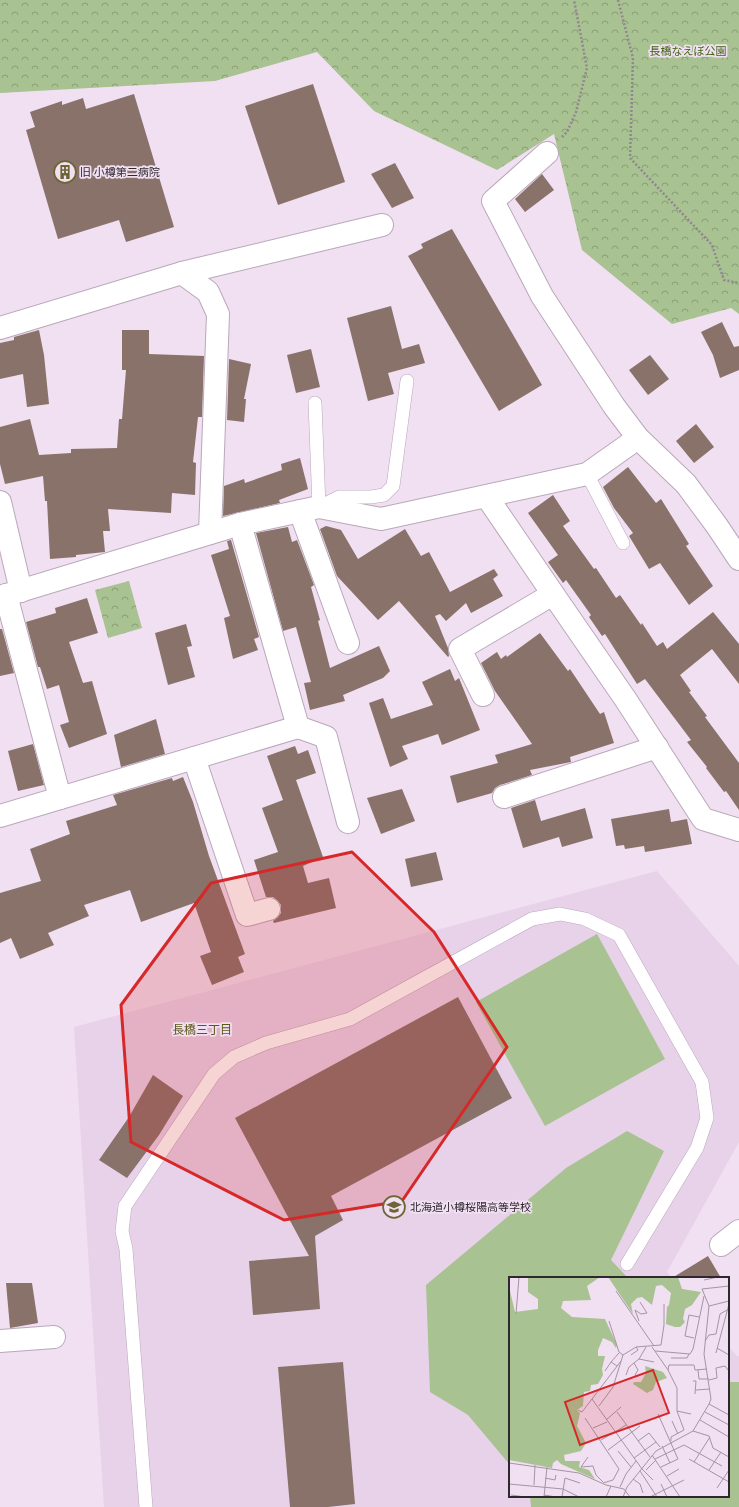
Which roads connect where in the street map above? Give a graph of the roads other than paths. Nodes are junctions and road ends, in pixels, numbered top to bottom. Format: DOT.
graph roads {
  1 [pos="547,153"];
  2 [pos="382,225"];
  3 [pos="182,273"];
  4 [pos="0,328"];
  5 [pos="407,381"];
  6 [pos="315,403"];
  7 [pos="638,438"];
  8 [pos="586,474"];
  9 [pos="487,497"];
  10 [pos="0,502"];
  11 [pos="310,509"];
  12 [pos="240,524"];
  13 [pos="210,533"];
  14 [pos="623,543"];
  15 [pos="739,559"];
  16 [pos="9,594"];
  17 [pos="553,594"];
  18 [pos="348,643"];
  19 [pos="483,696"];
  20 [pos="298,727"];
  21 [pos="657,747"];
  22 [pos="194,758"];
  23 [pos="504,797"];
  24 [pos="60,798"];
  25 [pos="0,816"];
  26 [pos="348,822"];
  27 [pos="739,830"];
  28 [pos="269,908"];
  29 [pos="739,1231"];
  30 [pos="721,1245"];
  31 [pos="627,1264"];
  32 [pos="54,1337"];
  33 [pos="0,1341"];
  34 [pos="146,1507"];
  1 -- 7 [label="street"];
  2 -- 3 [label="street"];
  3 -- 4 [label="street"];
  3 -- 13 [label="street"];
  5 -- 11 [label="lane"];
  6 -- 11 [label="lane"];
  7 -- 8 [label="street"];
  7 -- 15 [label="street"];
  8 -- 9 [label="street"];
  8 -- 14 [label="lane"];
  9 -- 11 [label="street"];
  9 -- 17 [label="street"];
  10 -- 16 [label="street"];
  11 -- 12 [label="street"];
  11 -- 18 [label="street"];
  12 -- 13 [label="street"];
  12 -- 20 [label="street"];
  13 -- 16 [label="street"];
  16 -- 24 [label="street"];
  17 -- 19 [label="street"];
  17 -- 21 [label="street"];
  20 -- 22 [label="street"];
  20 -- 26 [label="street"];
  21 -- 23 [label="street"];
  21 -- 27 [label="street"];
  22 -- 24 [label="street"];
  22 -- 28 [label="street"];
  24 -- 25 [label="street"];
  29 -- 30 [label="street"];
  31 -- 34 [label="lane"];
  32 -- 33 [label="street"];
}
